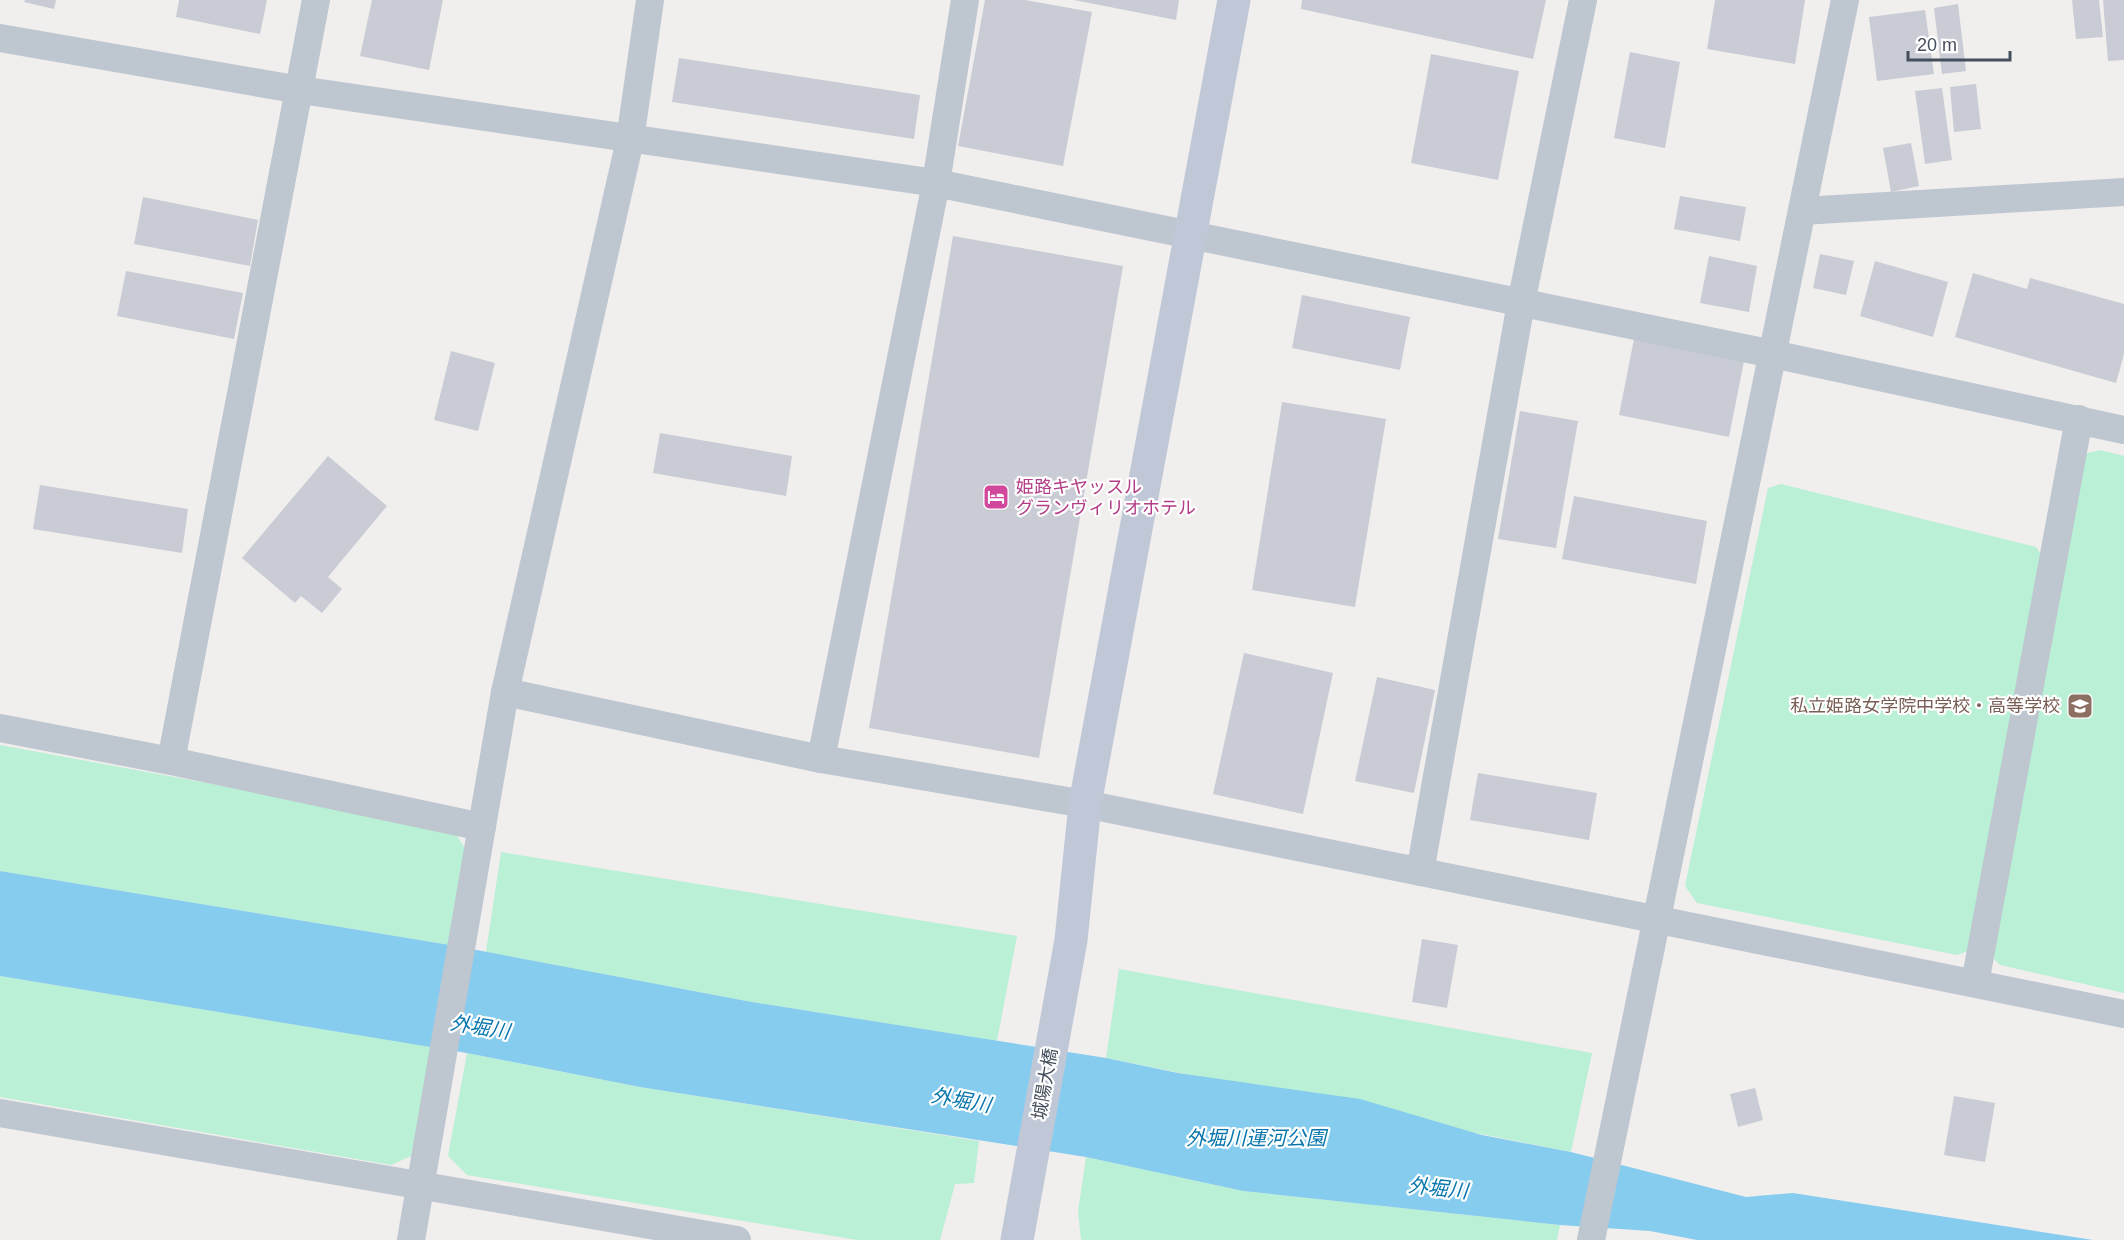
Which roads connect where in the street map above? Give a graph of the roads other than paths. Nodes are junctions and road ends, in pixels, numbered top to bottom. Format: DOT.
graph roads {
  1 [pos="316,0"];
  2 [pos="650,0"];
  3 [pos="965,0"];
  4 [pos="1234,0"];
  5 [pos="1583,0"];
  6 [pos="1845,0"];
  7 [pos="0,38"];
  8 [pos="300,90"];
  9 [pos="630,140"];
  10 [pos="936,183"];
  11 [pos="2124,192"];
  12 [pos="1802,211"];
  13 [pos="1190,235"];
  14 [pos="1521,303"];
  15 [pos="1773,354"];
  16 [pos="2079,420"];
  17 [pos="2124,430"];
  18 [pos="505,692"];
  19 [pos="0,728"];
  20 [pos="821,759"];
  21 [pos="171,761"];
  22 [pos="1085,804"];
  23 [pos="482,827"];
  24 [pos="1420,872"];
  25 [pos="1655,920"];
  26 [pos="1975,983"];
  27 [pos="2124,1014"];
  28 [pos="0,1113"];
  29 [pos="419,1184"];
  30 [pos="1017,1234"];
  31 [pos="411,1240"];
  32 [pos="737,1240"];
  33 [pos="1592,1240"];
  1 -- 8 [label="street"];
  2 -- 9 [label="street"];
  3 -- 10 [label="street"];
  4 -- 13 [label="street, 城陽大橋"];
  5 -- 14 [label="street"];
  6 -- 12 [label="street"];
  7 -- 8 [label="street"];
  8 -- 9 [label="street"];
  8 -- 21 [label="street"];
  9 -- 10 [label="street"];
  9 -- 18 [label="street"];
  10 -- 13 [label="street"];
  10 -- 20 [label="street"];
  11 -- 12 [label="street"];
  12 -- 15 [label="street"];
  13 -- 14 [label="street"];
  13 -- 22 [label="street, 城陽大橋"];
  14 -- 15 [label="street"];
  14 -- 24 [label="street"];
  15 -- 16 [label="street"];
  15 -- 25 [label="street"];
  16 -- 17 [label="street"];
  16 -- 26 [label="street"];
  18 -- 20 [label="street"];
  18 -- 23 [label="street"];
  19 -- 21 [label="street"];
  20 -- 22 [label="street"];
  21 -- 23 [label="street"];
  22 -- 24 [label="street"];
  22 -- 30 [label="street, 城陽大橋"];
  23 -- 29 [label="street"];
  24 -- 25 [label="street"];
  25 -- 26 [label="street"];
  25 -- 33 [label="street"];
  26 -- 27 [label="street"];
  28 -- 29 [label="street"];
  29 -- 31 [label="street"];
  29 -- 32 [label="street"];
}
